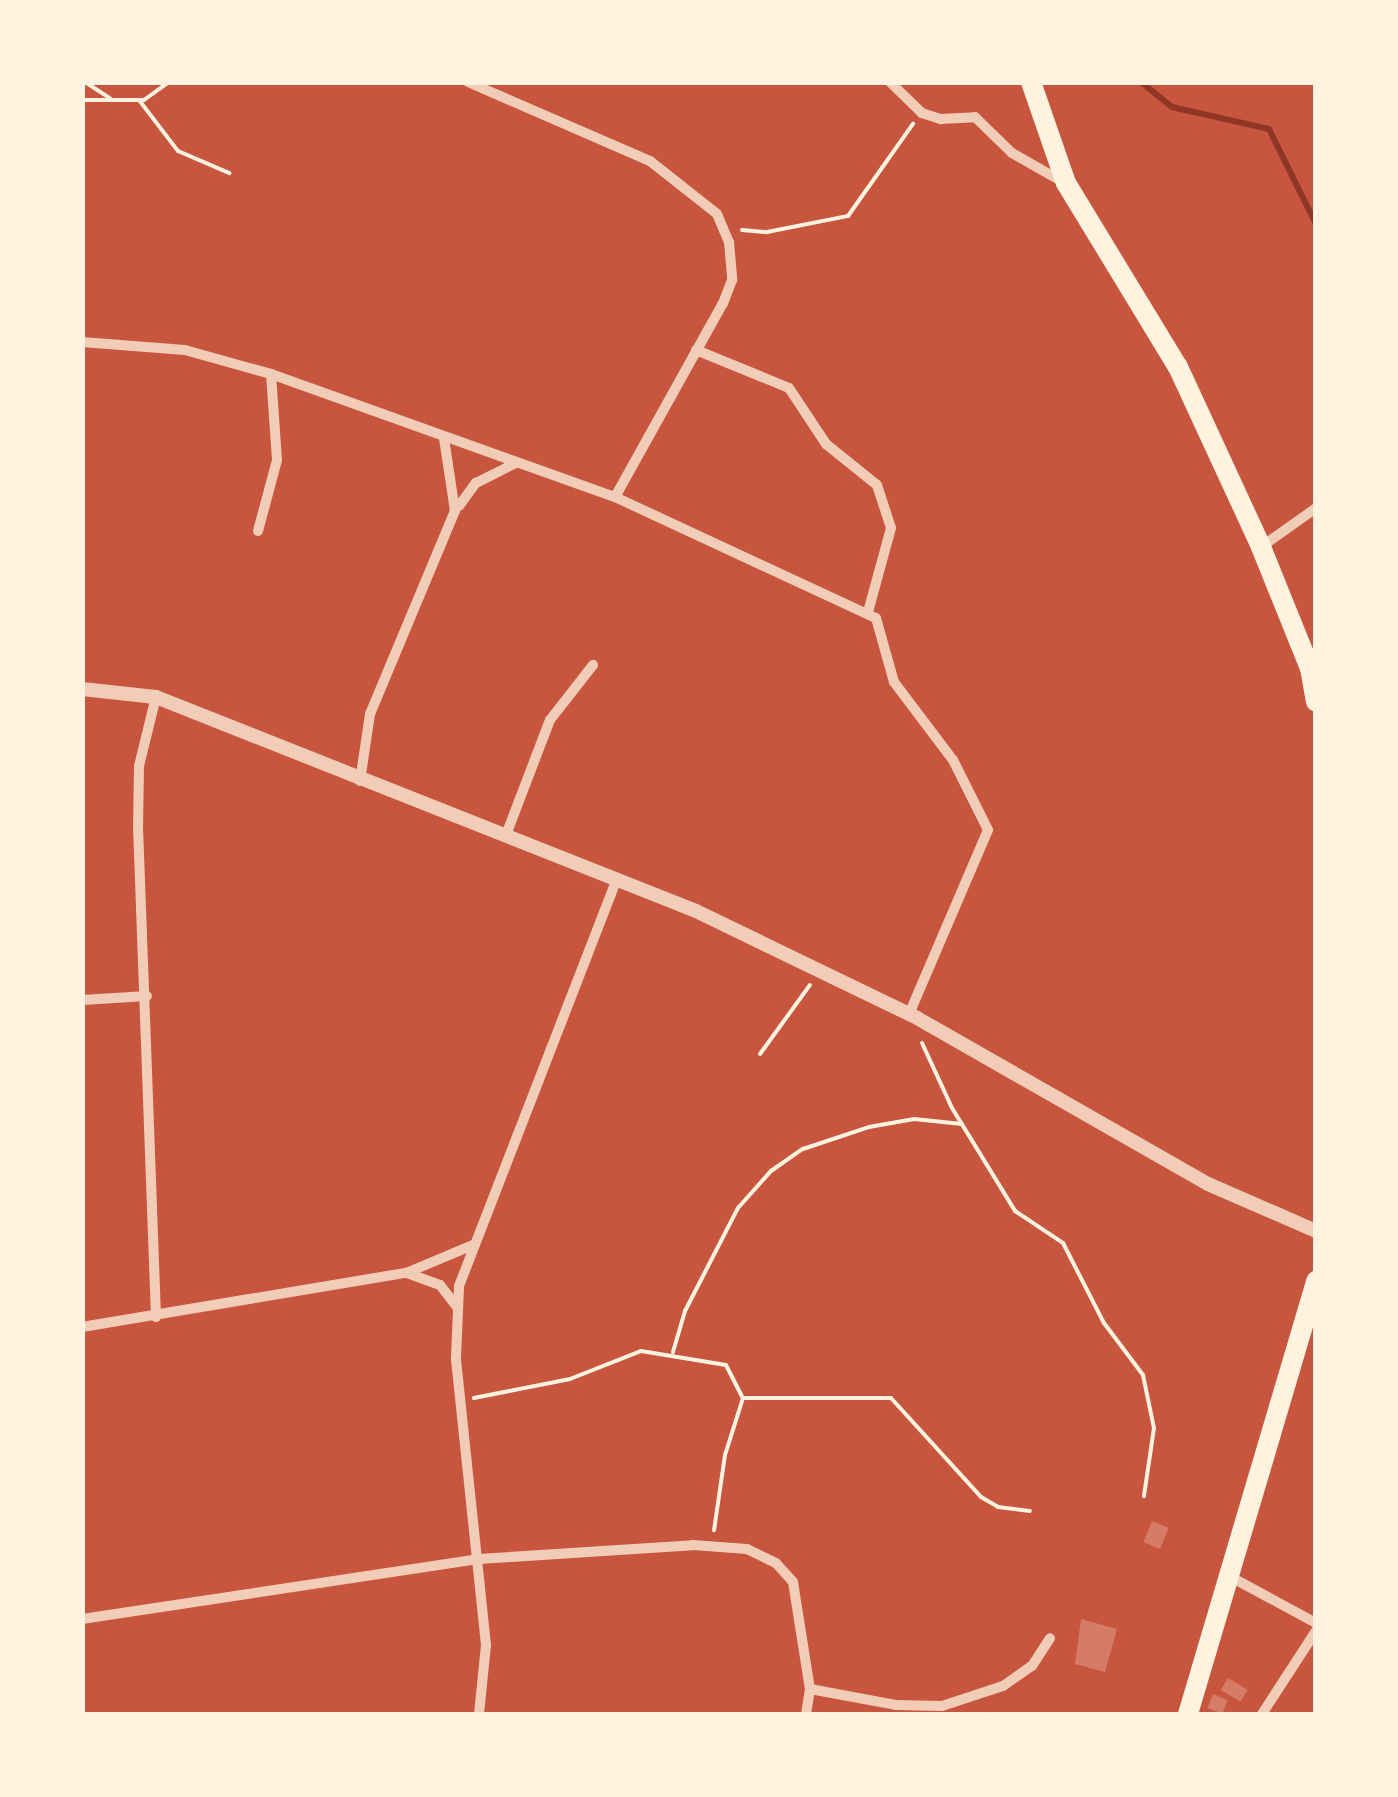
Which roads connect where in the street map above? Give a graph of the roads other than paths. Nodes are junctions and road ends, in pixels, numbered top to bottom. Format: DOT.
graph roads {
  1 [pos="468,82"];
  2 [pos="890,82"];
  3 [pos="1031,82"];
  4 [pos="1066,183"];
  5 [pos="82,342"];
  6 [pos="696,350"];
  7 [pos="270,374"];
  8 [pos="444,438"];
  9 [pos="516,462"];
  10 [pos="615,496"];
  11 [pos="1316,508"];
  12 [pos="456,512"];
  13 [pos="258,531"];
  14 [pos="1262,548"];
  15 [pos="868,612"];
  16 [pos="593,664"];
  17 [pos="82,689"];
  18 [pos="156,698"];
  19 [pos="1316,701"];
  20 [pos="360,780"];
  21 [pos="506,834"];
  22 [pos="616,882"];
  23 [pos="147,996"];
  24 [pos="82,1000"];
  25 [pos="913,1016"];
  26 [pos="1316,1232"];
  27 [pos="474,1245"];
  28 [pos="406,1273"];
  29 [pos="1316,1282"];
  30 [pos="457,1307"];
  31 [pos="156,1316"];
  32 [pos="82,1327"];
  33 [pos="479,1558"];
  34 [pos="1228,1576"];
  35 [pos="82,1620"];
  36 [pos="1316,1623"];
  37 [pos="1316,1631"];
  38 [pos="1050,1638"];
  39 [pos="810,1689"];
  40 [pos="479,1714"];
  41 [pos="806,1714"];
  42 [pos="1188,1714"];
  43 [pos="1262,1714"];
  1 -- 6 [label="street"];
  2 -- 4 [label="street"];
  3 -- 4 [label="highway"];
  4 -- 14 [label="highway"];
  5 -- 7 [label="street"];
  6 -- 10 [label="street"];
  6 -- 15 [label="street"];
  7 -- 8 [label="street"];
  7 -- 13 [label="street"];
  8 -- 9 [label="street"];
  8 -- 12 [label="street"];
  9 -- 10 [label="street"];
  9 -- 12 [label="street"];
  10 -- 15 [label="street"];
  11 -- 14 [label="street"];
  12 -- 20 [label="street"];
  14 -- 19 [label="highway"];
  15 -- 25 [label="street"];
  16 -- 21 [label="street"];
  17 -- 18 [label="street"];
  18 -- 20 [label="street"];
  18 -- 23 [label="street"];
  20 -- 21 [label="street"];
  21 -- 22 [label="street"];
  22 -- 25 [label="street"];
  22 -- 27 [label="street"];
  23 -- 24 [label="street"];
  23 -- 31 [label="street"];
  25 -- 26 [label="street"];
  27 -- 28 [label="street"];
  27 -- 30 [label="street"];
  28 -- 30 [label="street"];
  28 -- 31 [label="street"];
  29 -- 34 [label="highway"];
  30 -- 33 [label="street"];
  31 -- 32 [label="street"];
  33 -- 35 [label="street"];
  33 -- 39 [label="street"];
  33 -- 40 [label="street"];
  34 -- 36 [label="street"];
  34 -- 42 [label="highway"];
  37 -- 43 [label="street"];
  38 -- 39 [label="street"];
  39 -- 41 [label="street"];
}
